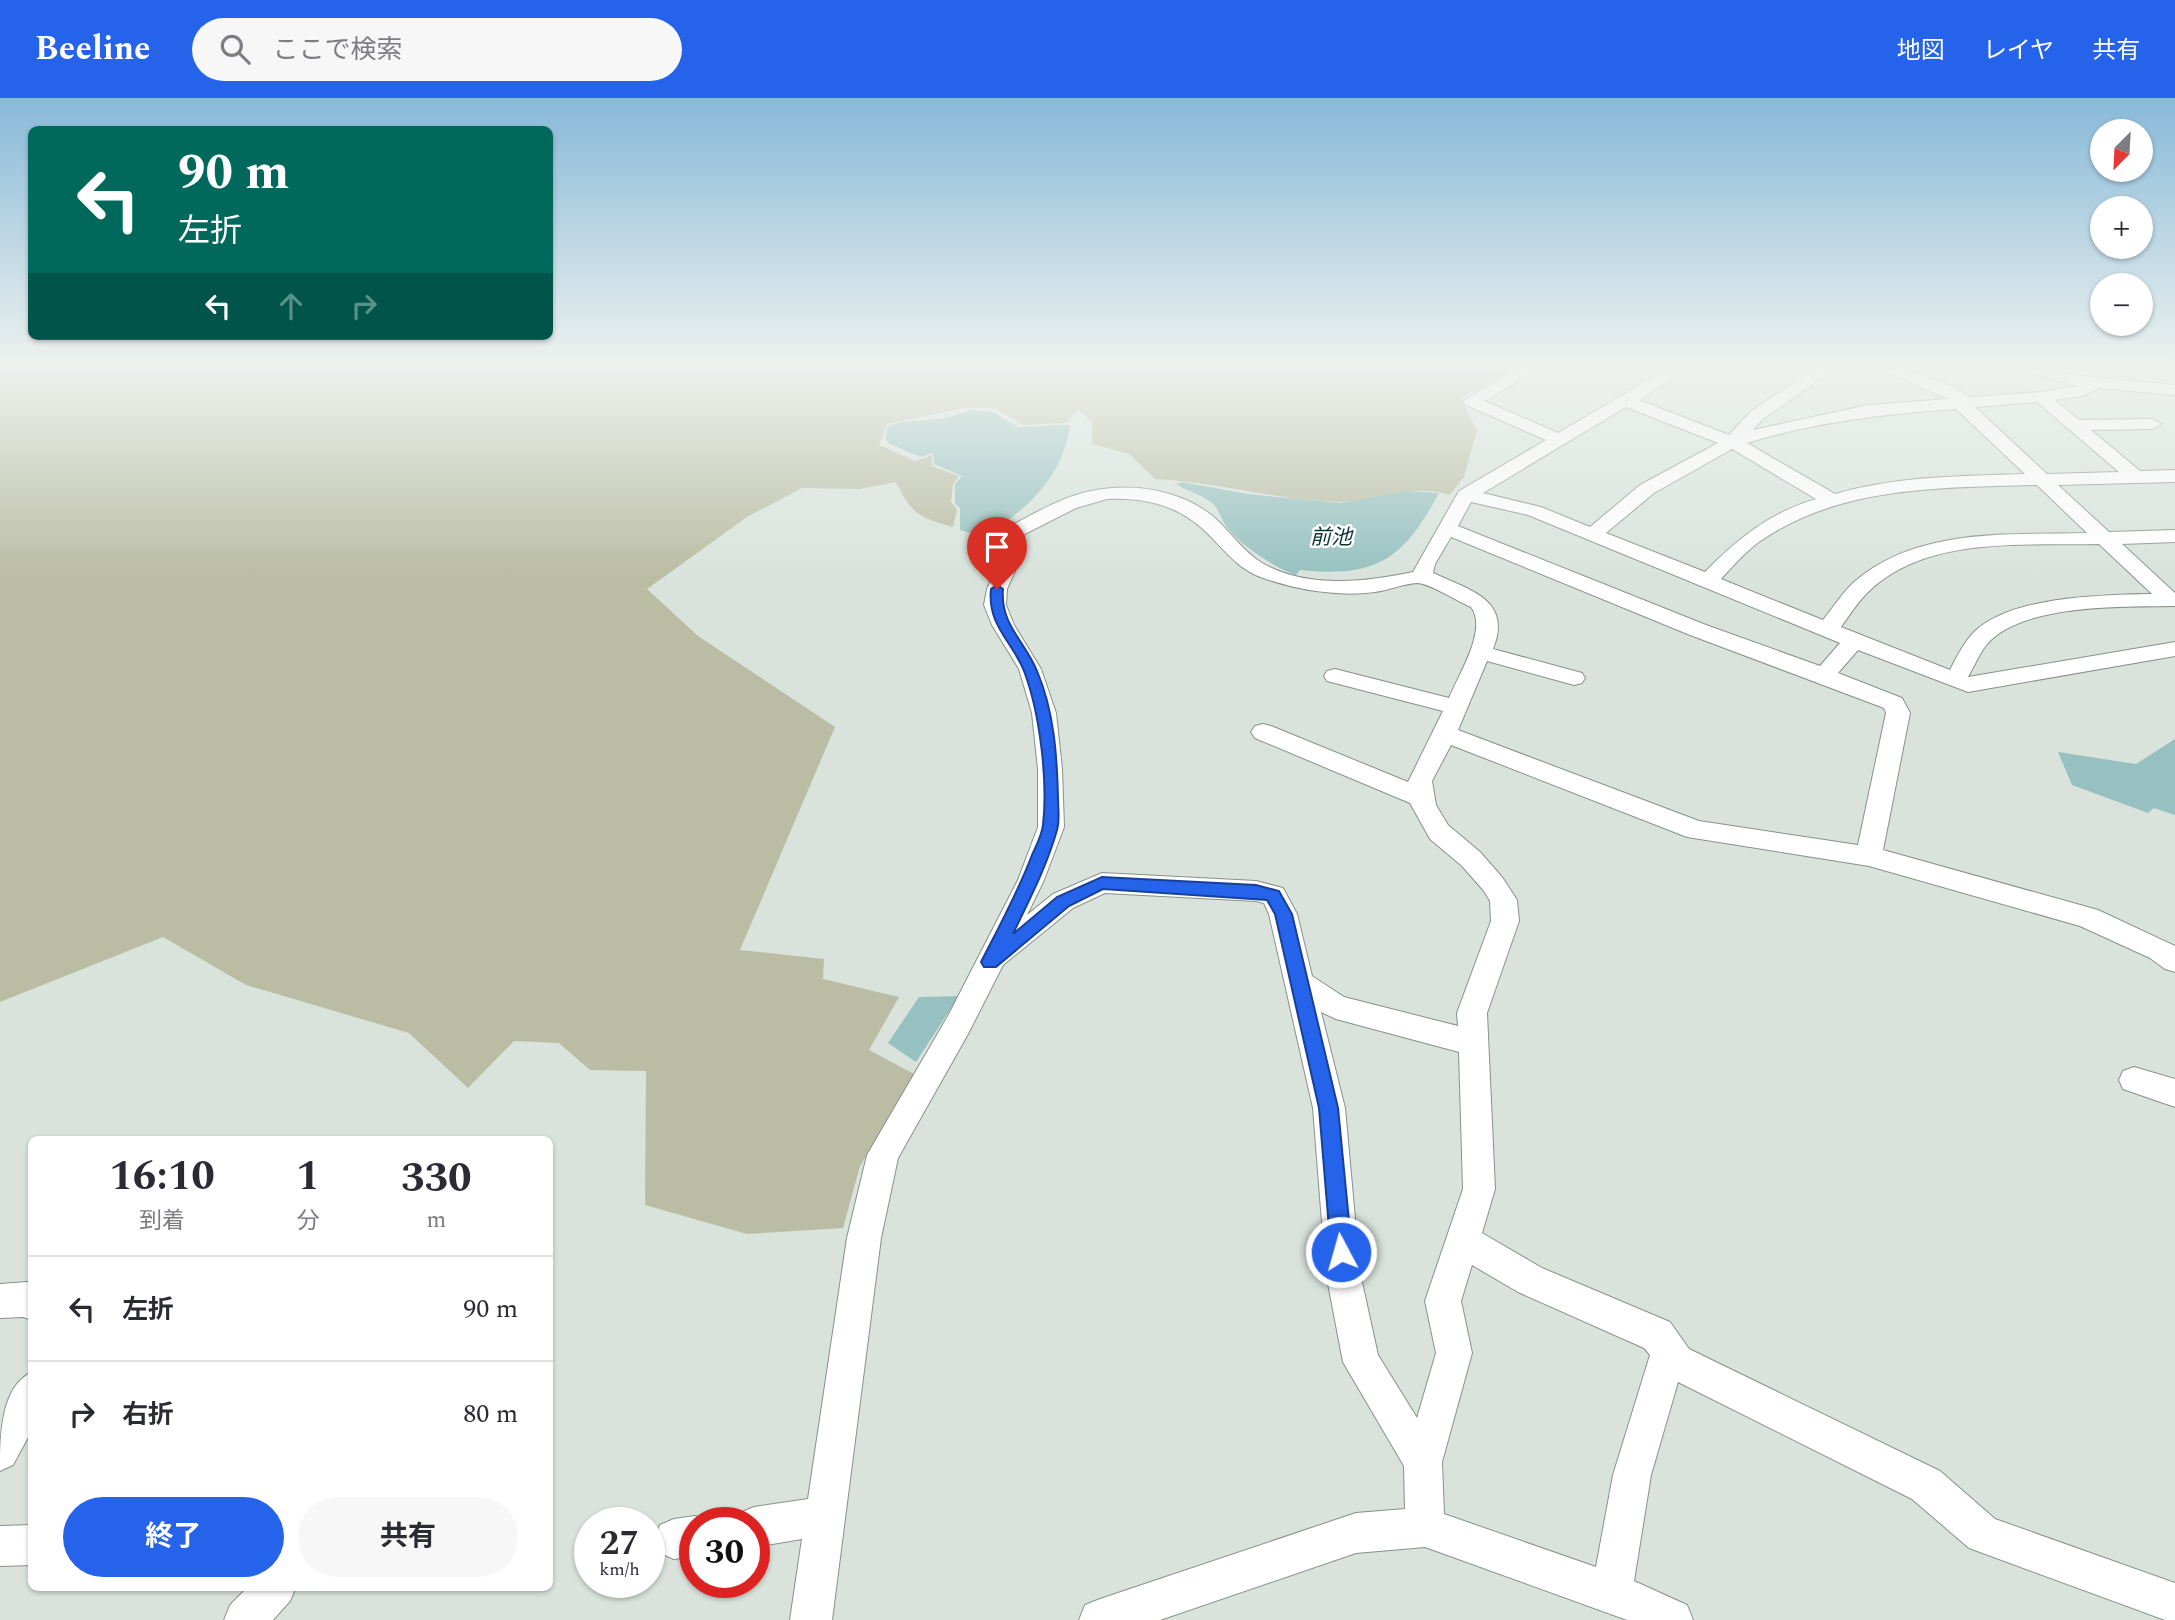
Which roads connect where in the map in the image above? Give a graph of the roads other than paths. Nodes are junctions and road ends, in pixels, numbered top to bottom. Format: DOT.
graph roads {
  1 [pos="1549,435"];
  2 [pos="1565,435"];
  3 [pos="1714,435"];
  4 [pos="1738,435"];
  5 [pos="1758,435"];
  6 [pos="1996,435"];
  7 [pos="2086,435"];
  8 [pos="1558,439"];
  9 [pos="1732,442"];
  10 [pos="2175,476"];
  11 [pos="2136,477"];
  12 [pos="2043,480"];
  13 [pos="1466,495"];
  14 [pos="1832,500"];
  15 [pos="1448,529"];
  16 [pos="1592,535"];
  17 [pos="2175,536"];
  18 [pos="2103,537"];
  19 [pos="1422,576"];
  20 [pos="1707,582"];
  21 [pos="2173,600"];
  22 [pos="1826,631"];
  23 [pos="1853,641"];
  24 [pos="2175,649"];
  25 [pos="1479,652"];
  26 [pos="1335,676"];
  27 [pos="1824,676"];
  28 [pos="1574,678"];
  29 [pos="1955,681"];
  30 [pos="1456,708"];
  31 [pos="1263,732"];
  32 [pos="1444,734"];
  33 [pos="1423,798"];
  34 [pos="1869,856"];
  35 [pos="2175,961"];
  36 [pos="990,962"];
  37 [pos="1299,982"];
  38 [pos="1474,1043"];
  39 [pos="2134,1080"];
  40 [pos="2175,1093"];
  41 [pos="1463,1241"];
  42 [pos="28,1300"];
  43 [pos="0,1301"];
  44 [pos="1669,1351"];
  45 [pos="28,1398"];
  46 [pos="0,1452"];
  47 [pos="1423,1462"];
  48 [pos="825,1516"];
  49 [pos="770,1525"];
  50 [pos="1425,1527"];
  51 [pos="28,1545"];
  52 [pos="0,1546"];
  53 [pos="272,1591"];
  54 [pos="1612,1592"];
  55 [pos="2175,1603"];
  56 [pos="1664,1618"];
  57 [pos="246,1620"];
  58 [pos="811,1620"];
  59 [pos="1100,1620"];
  1 -- 8 [label="street"];
  2 -- 8 [label="street"];
  3 -- 9 [label="street"];
  4 -- 9 [label="street"];
  5 -- 9 [label="street"];
  6 -- 12 [label="street"];
  7 -- 11 [label="street"];
  8 -- 13 [label="street"];
  9 -- 14 [label="street"];
  9 -- 16 [label="street"];
  10 -- 11 [label="street"];
  11 -- 12 [label="street"];
  12 -- 14 [label="street"];
  12 -- 18 [label="street"];
  13 -- 15 [label="street"];
  13 -- 16 [label="street"];
  14 -- 20 [label="street"];
  15 -- 19 [label="street"];
  15 -- 27 [label="street"];
  16 -- 20 [label="street"];
  17 -- 18 [label="street"];
  18 -- 21 [label="street"];
  18 -- 22 [label="street"];
  19 -- 25 [label="street"];
  19 -- 36 [label="street"];
  20 -- 22 [label="street"];
  21 -- 29 [label="street"];
  22 -- 23 [label="street"];
  23 -- 27 [label="street"];
  23 -- 29 [label="street"];
  24 -- 29 [label="street"];
  25 -- 28 [label="street"];
  25 -- 30 [label="street"];
  26 -- 30 [label="street"];
  27 -- 34 [label="street"];
  30 -- 32 [label="street"];
  31 -- 33 [label="street"];
  32 -- 33 [label="street"];
  32 -- 34 [label="street"];
  33 -- 38 [label="street"];
  34 -- 35 [label="street"];
  36 -- 37 [label="street"];
  36 -- 48 [label="street"];
  37 -- 38 [label="street"];
  37 -- 47 [label="street"];
  38 -- 41 [label="street"];
  39 -- 40 [label="street"];
  41 -- 44 [label="street"];
  41 -- 47 [label="street"];
  42 -- 43 [label="street"];
  44 -- 54 [label="street"];
  44 -- 55 [label="street"];
  45 -- 46 [label="street"];
  47 -- 50 [label="street"];
  48 -- 49 [label="street"];
  48 -- 58 [label="street"];
  50 -- 54 [label="street"];
  50 -- 59 [label="street"];
  51 -- 52 [label="street"];
  53 -- 57 [label="street"];
  54 -- 56 [label="street"];
}
